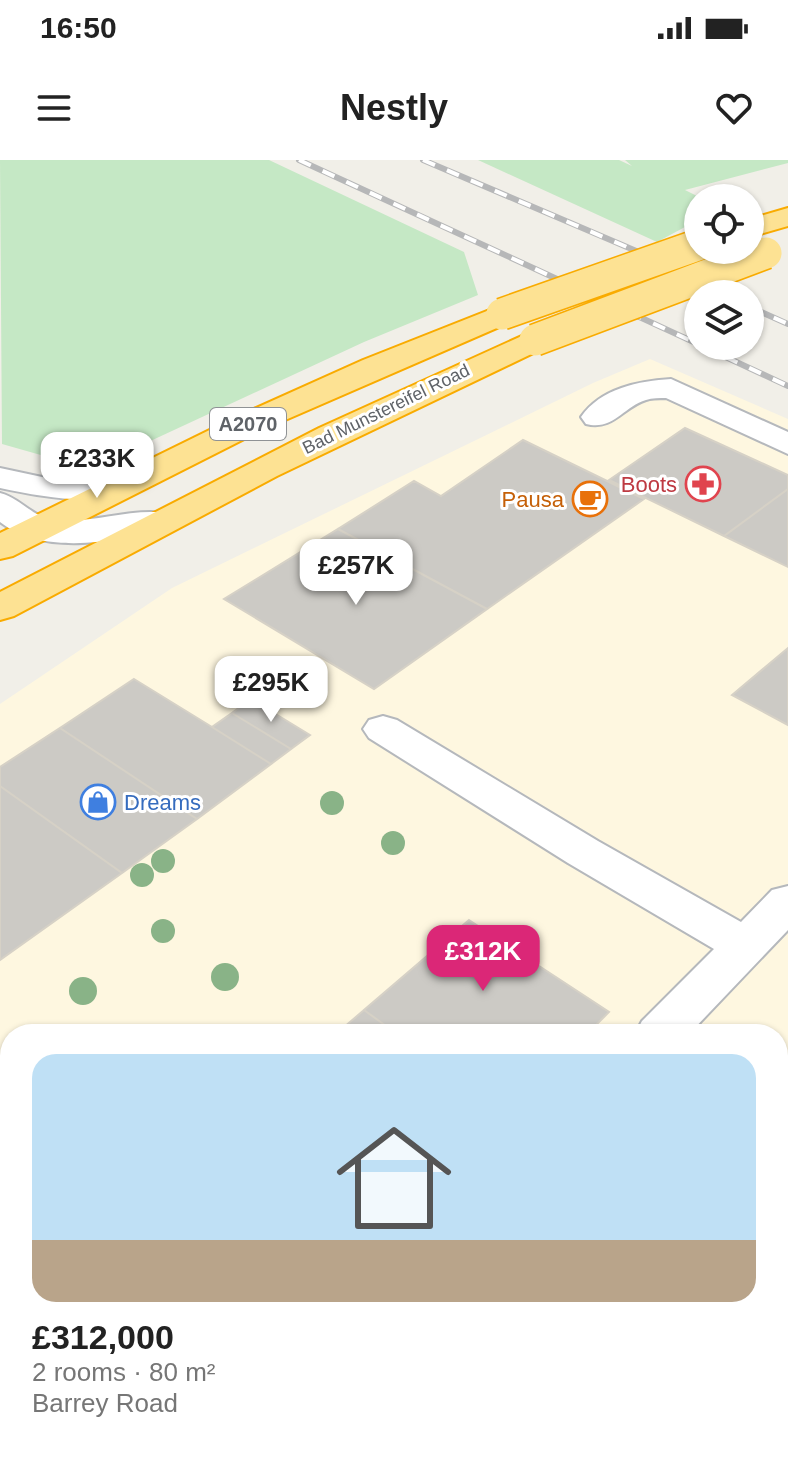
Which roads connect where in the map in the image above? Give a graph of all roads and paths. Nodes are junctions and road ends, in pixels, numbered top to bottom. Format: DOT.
graph roads {
  1 [pos="788,217"];
  2 [pos="768,243"];
  3 [pos="684,250"];
  4 [pos="597,417"];
  5 [pos="788,444"];
  6 [pos="0,478"];
  7 [pos="118,487"];
  8 [pos="0,503"];
  9 [pos="157,521"];
  10 [pos="36,528"];
  11 [pos="0,548"];
  12 [pos="0,608"];
  13 [pos="383,729"];
  14 [pos="788,902"];
  15 [pos="745,945"];
  16 [pos="669,1024"];
  1 -- 2 [label="highway, Bad Munstereifel Road / A2070"];
  2 -- 9 [label="highway, Bad Munstereifel Road / A2070, bridge"];
  3 -- 7 [label="highway, Bad Munstereifel Road / A2070, bridge"];
  4 -- 5 [label="street"];
  6 -- 7 [label="street"];
  7 -- 10 [label="highway, Bad Munstereifel Road / A2070"];
  8 -- 10 [label="street"];
  9 -- 10 [label="street"];
  9 -- 12 [label="highway, Bad Munstereifel Road / A2070"];
  10 -- 11 [label="highway, Bad Munstereifel Road / A2070"];
  13 -- 15 [label="street"];
  14 -- 15 [label="street"];
  15 -- 16 [label="street"];
}
